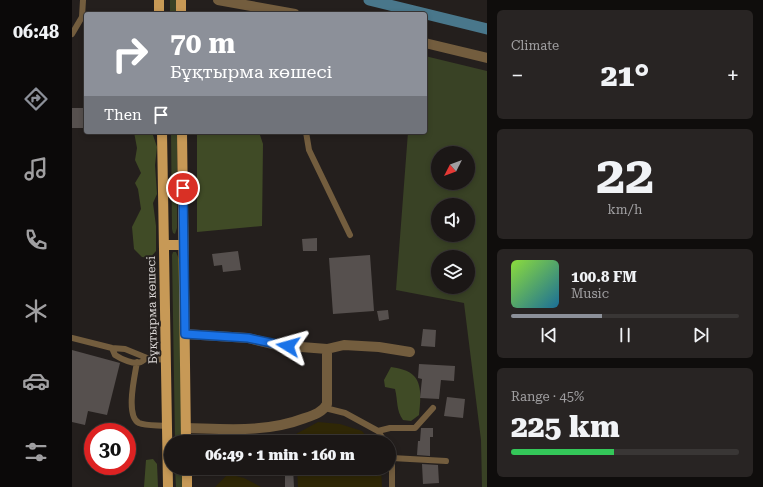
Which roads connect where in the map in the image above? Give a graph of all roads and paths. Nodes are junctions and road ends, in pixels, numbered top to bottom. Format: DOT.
graph roads {
  1 [pos="83,0"];
  2 [pos="159,0"];
  3 [pos="181,0"];
  4 [pos="218,0"];
  5 [pos="159,12"];
  6 [pos="182,12"];
  7 [pos="284,12"];
  8 [pos="72,34"];
  9 [pos="427,43"];
  10 [pos="487,58"];
  11 [pos="162,134"];
  12 [pos="182,134"];
  13 [pos="306,134"];
  14 [pos="350,235"];
  15 [pos="164,245"];
  16 [pos="183,245"];
  17 [pos="185,334"];
  18 [pos="72,338"];
  19 [pos="112,348"];
  20 [pos="327,349"];
  21 [pos="410,352"];
  22 [pos="147,358"];
  23 [pos="166,360"];
  24 [pos="137,362"];
  25 [pos="325,408"];
  26 [pos="433,408"];
  27 [pos="167,426"];
  28 [pos="186,428"];
  29 [pos="378,431"];
  30 [pos="186,435"];
  31 [pos="381,435"];
  32 [pos="396,458"];
  33 [pos="446,461"];
  34 [pos="187,475"];
  35 [pos="392,475"];
  36 [pos="168,487"];
  37 [pos="187,487"];
  38 [pos="392,487"];
  1 -- 8 [label="lane"];
  2 -- 5 [label="main road"];
  3 -- 6 [label="main road"];
  4 -- 7 [label="street"];
  9 -- 10 [label="street"];
  11 -- 15 [label="main road, Бұқтырма көшесі"];
  12 -- 16 [label="main road"];
  13 -- 14 [label="lane"];
  15 -- 16 [label="main road"];
  15 -- 23 [label="main road, Бұқтырма көшесі"];
  16 -- 17 [label="main road"];
  17 -- 20 [label="street"];
  17 -- 28 [label="main road"];
  18 -- 19 [label="lane"];
  19 -- 22 [label="lane"];
  19 -- 24 [label="lane"];
  20 -- 21 [label="street"];
  20 -- 25 [label="street"];
  22 -- 23 [label="lane"];
  22 -- 24 [label="lane"];
  23 -- 27 [label="main road, Бұқтырма көшесі"];
  24 -- 27 [label="lane"];
  25 -- 28 [label="street"];
  25 -- 29 [label="lane"];
  26 -- 29 [label="lane"];
  27 -- 36 [label="main road, Бұқтырма көшесі"];
  28 -- 30 [label="main road"];
  29 -- 31 [label="lane"];
  32 -- 33 [label="lane"];
  34 -- 37 [label="main road"];
  35 -- 38 [label="lane"];
}
